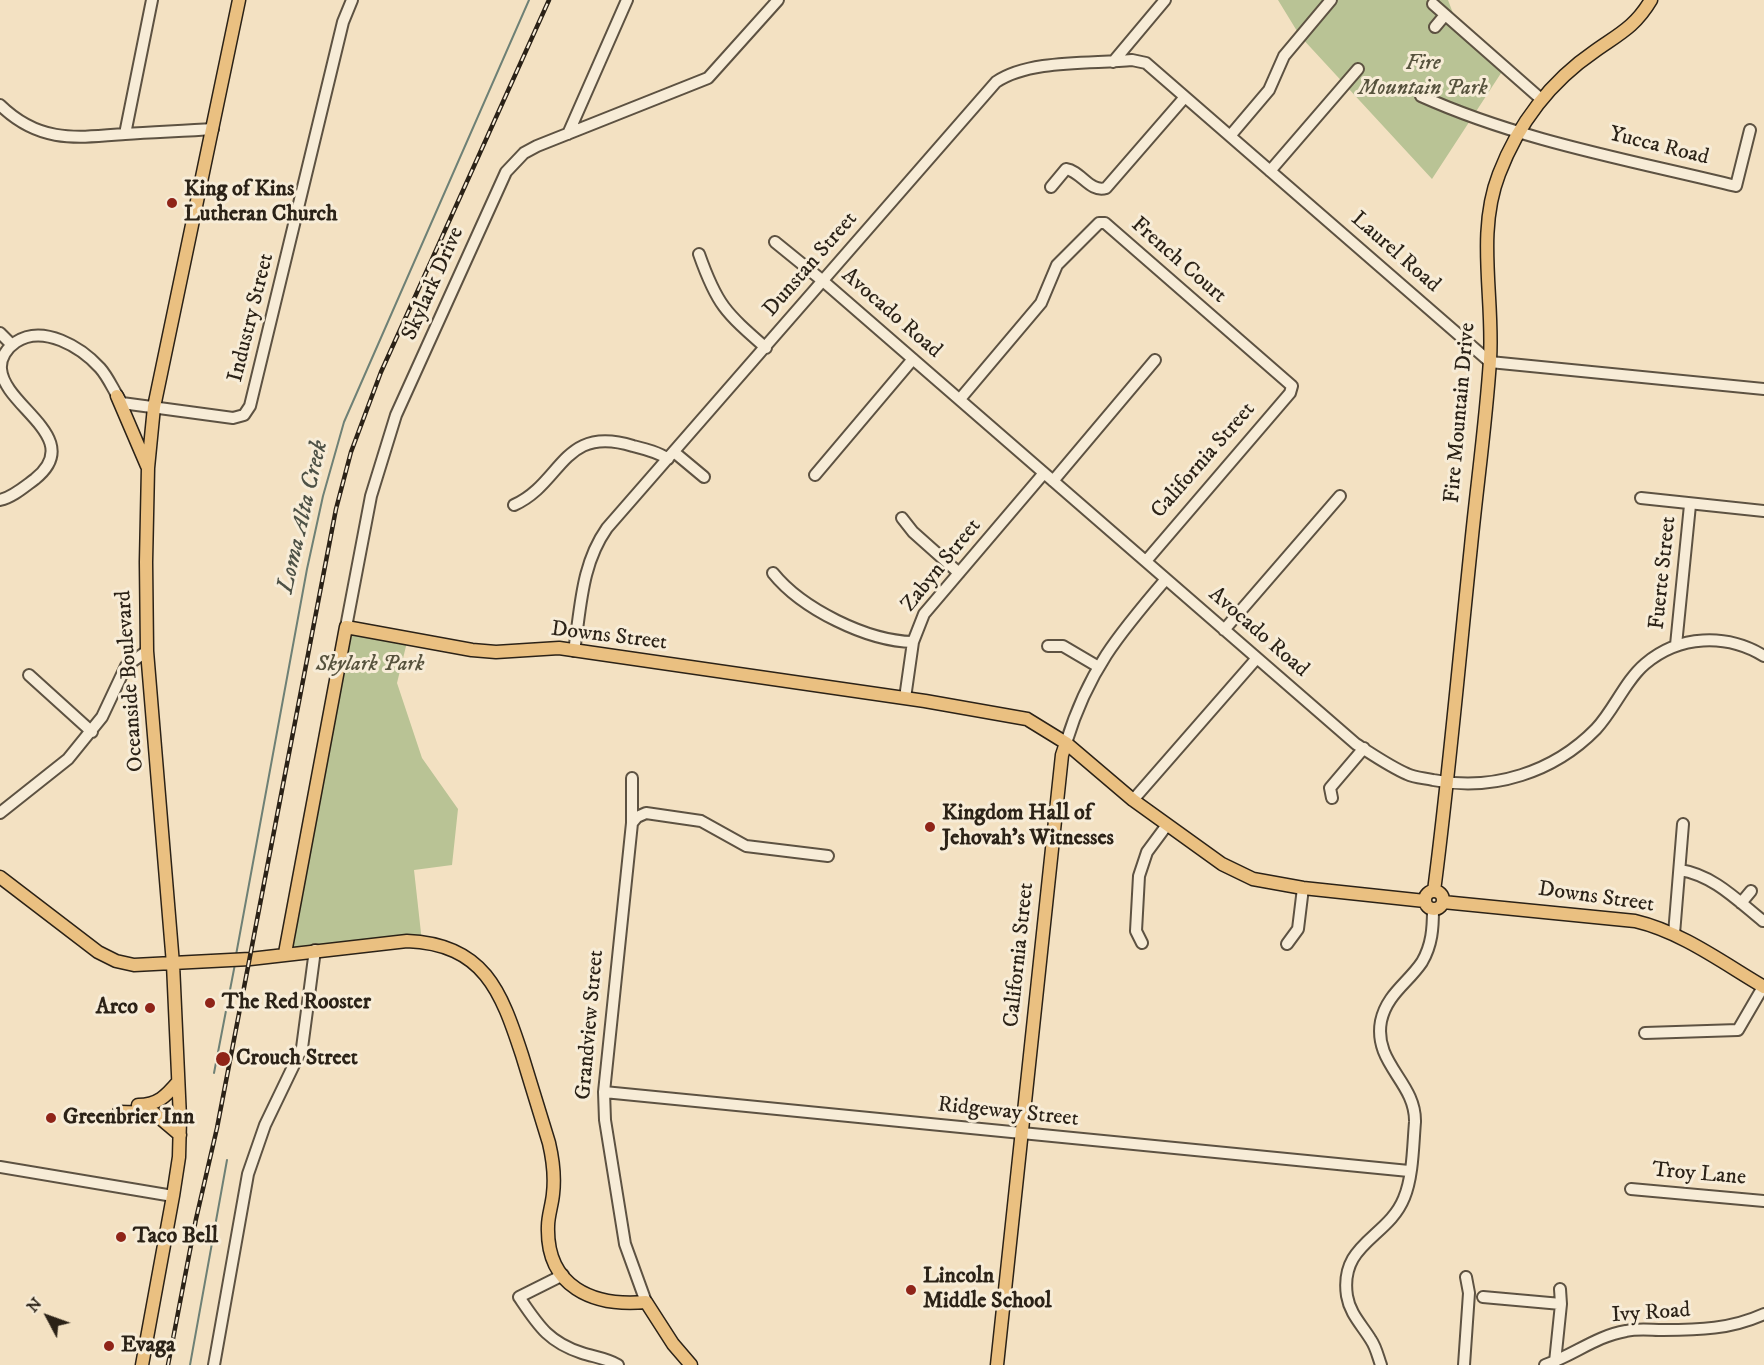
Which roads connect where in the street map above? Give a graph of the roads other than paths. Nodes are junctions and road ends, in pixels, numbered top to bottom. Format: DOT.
graph roads {
  1 [pos="152,0"];
  2 [pos="239,0"];
  3 [pos="352,0"];
  4 [pos="627,0"];
  5 [pos="778,0"];
  6 [pos="1165,0"];
  7 [pos="1331,0"];
  8 [pos="1651,0"];
  9 [pos="1432,4"];
  10 [pos="1445,15"];
  11 [pos="1435,27"];
  12 [pos="1113,62"];
  13 [pos="1358,69"];
  14 [pos="1421,96"];
  15 [pos="1185,97"];
  16 [pos="1541,99"];
  17 [pos="0,105"];
  18 [pos="213,129"];
  19 [pos="1749,130"];
  20 [pos="1518,133"];
  21 [pos="125,134"];
  22 [pos="568,134"];
  23 [pos="1230,136"];
  24 [pos="1270,171"];
  25 [pos="1051,187"];
  26 [pos="775,242"];
  27 [pos="699,254"];
  28 [pos="823,281"];
  29 [pos="0,333"];
  30 [pos="12,345"];
  31 [pos="766,348"];
  32 [pos="913,359"];
  33 [pos="1155,360"];
  34 [pos="1490,362"];
  35 [pos="1292,386"];
  36 [pos="1764,389"];
  37 [pos="117,396"];
  38 [pos="960,399"];
  39 [pos="154,407"];
  40 [pos="671,455"];
  41 [pos="148,468"];
  42 [pos="815,475"];
  43 [pos="704,477"];
  44 [pos="1049,477"];
  45 [pos="1341,496"];
  46 [pos="1641,498"];
  47 [pos="0,500"];
  48 [pos="514,505"];
  49 [pos="1690,505"];
  50 [pos="1764,512"];
  51 [pos="902,518"];
  52 [pos="1146,561"];
  53 [pos="773,573"];
  54 [pos="959,573"];
  55 [pos="1166,579"];
  56 [pos="346,627"];
  57 [pos="1224,630"];
  58 [pos="913,642"];
  59 [pos="1676,645"];
  60 [pos="1048,646"];
  61 [pos="147,651"];
  62 [pos="574,651"];
  63 [pos="1764,657"];
  64 [pos="1257,658"];
  65 [pos="1097,666"];
  66 [pos="29,675"];
  67 [pos="905,698"];
  68 [pos="92,732"];
  69 [pos="1066,743"];
  70 [pos="1364,748"];
  71 [pos="632,778"];
  72 [pos="1448,783"];
  73 [pos="1332,798"];
  74 [pos="1133,800"];
  75 [pos="0,813"];
  76 [pos="632,823"];
  77 [pos="1683,824"];
  78 [pos="1167,825"];
  79 [pos="828,856"];
  80 [pos="1680,870"];
  81 [pos="0,877"];
  82 [pos="1303,888"];
  83 [pos="1751,891"];
  84 [pos="1741,903"];
  85 [pos="1434,904"];
  86 [pos="1763,921"];
  87 [pos="1674,934"];
  88 [pos="1142,943"];
  89 [pos="1287,944"];
  90 [pos="315,950"];
  91 [pos="285,953"];
  92 [pos="173,964"];
  93 [pos="1764,987"];
  94 [pos="1645,1033"];
  95 [pos="178,1082"];
  96 [pos="604,1092"];
  97 [pos="180,1135"];
  98 [pos="1021,1135"];
  99 [pos="0,1167"];
  100 [pos="1409,1171"];
  101 [pos="1631,1189"];
  102 [pos="173,1196"];
  103 [pos="1764,1201"];
  104 [pos="562,1275"];
  105 [pos="1466,1277"];
  106 [pos="1560,1289"];
  107 [pos="1483,1297"];
  108 [pos="646,1302"];
  109 [pos="1561,1304"];
  110 [pos="1764,1314"];
  111 [pos="1550,1363"];
  112 [pos="142,1365"];
  113 [pos="214,1365"];
  114 [pos="618,1365"];
  115 [pos="691,1365"];
  116 [pos="997,1365"];
  117 [pos="1381,1365"];
  118 [pos="1464,1365"];
  1 -- 21 [label="street"];
  2 -- 18 [label="main road, Oceanside Boulevard"];
  3 -- 39 [label="street, Industry Street"];
  4 -- 22 [label="street"];
  5 -- 22 [label="street, Skylark Drive"];
  6 -- 12 [label="street"];
  7 -- 23 [label="street"];
  8 -- 16 [label="main road, Fire Mountain Drive"];
  9 -- 10 [label="street"];
  10 -- 11 [label="street"];
  10 -- 16 [label="street"];
  12 -- 15 [label="street, Laurel Road"];
  12 -- 28 [label="street, Dunstan Street"];
  13 -- 24 [label="street"];
  14 -- 20 [label="street"];
  15 -- 23 [label="street, Laurel Road"];
  15 -- 25 [label="street"];
  16 -- 20 [label="main road, Fire Mountain Drive"];
  17 -- 21 [label="street"];
  18 -- 21 [label="street"];
  18 -- 39 [label="main road, Oceanside Boulevard"];
  19 -- 20 [label="street, Yucca Road"];
  20 -- 34 [label="main road, Fire Mountain Drive"];
  22 -- 56 [label="street, Skylark Drive"];
  23 -- 24 [label="street, Laurel Road"];
  24 -- 34 [label="street, Laurel Road"];
  26 -- 28 [label="street, Avocado Road"];
  27 -- 31 [label="street"];
  28 -- 31 [label="street, Dunstan Street"];
  28 -- 32 [label="street, Avocado Road"];
  29 -- 30 [label="street"];
  30 -- 37 [label="street"];
  30 -- 47 [label="street"];
  31 -- 40 [label="street, Dunstan Street"];
  32 -- 38 [label="street, Avocado Road"];
  32 -- 42 [label="street"];
  33 -- 44 [label="street, Zabyn Street"];
  34 -- 36 [label="street"];
  34 -- 72 [label="main road, Fire Mountain Drive"];
  35 -- 38 [label="street, French Court"];
  35 -- 52 [label="street, California Street"];
  37 -- 39 [label="street, Industry Street"];
  37 -- 41 [label="main road"];
  38 -- 44 [label="street, Avocado Road"];
  39 -- 41 [label="main road, Oceanside Boulevard"];
  40 -- 43 [label="street"];
  40 -- 48 [label="street"];
  40 -- 62 [label="street, Dunstan Street"];
  41 -- 61 [label="main road, Oceanside Boulevard"];
  44 -- 52 [label="street, Avocado Road"];
  44 -- 54 [label="street, Zabyn Street"];
  45 -- 57 [label="street"];
  46 -- 49 [label="street"];
  49 -- 50 [label="street"];
  49 -- 59 [label="street, Fuerte Street"];
  51 -- 54 [label="street"];
  52 -- 55 [label="street, Avocado Road"];
  53 -- 58 [label="street"];
  54 -- 58 [label="street, Zabyn Street"];
  55 -- 57 [label="street, Avocado Road"];
  55 -- 65 [label="street, California Street"];
  56 -- 62 [label="main road, Downs Street"];
  56 -- 91 [label="main road"];
  57 -- 64 [label="street, Avocado Road"];
  58 -- 67 [label="street, Zabyn Street"];
  59 -- 63 [label="street, Avocado Road"];
  59 -- 72 [label="street, Avocado Road"];
  60 -- 65 [label="street"];
  61 -- 68 [label="street"];
  61 -- 92 [label="main road, Oceanside Boulevard"];
  62 -- 67 [label="main road, Downs Street"];
  64 -- 70 [label="street, Avocado Road"];
  64 -- 74 [label="street"];
  65 -- 69 [label="street, California Street"];
  66 -- 68 [label="street"];
  67 -- 69 [label="main road, Downs Street"];
  68 -- 75 [label="street"];
  69 -- 74 [label="main road, Downs Street"];
  69 -- 98 [label="main road, California Street"];
  70 -- 72 [label="street, Avocado Road"];
  70 -- 73 [label="street"];
  71 -- 76 [label="street, Grandview Street"];
  72 -- 85 [label="main road, Fire Mountain Drive"];
  74 -- 78 [label="main road, Downs Street"];
  76 -- 79 [label="street"];
  76 -- 96 [label="street, Grandview Street"];
  77 -- 80 [label="street"];
  78 -- 82 [label="main road, Downs Street"];
  78 -- 88 [label="street"];
  80 -- 84 [label="street"];
  80 -- 87 [label="street"];
  81 -- 92 [label="main road"];
  82 -- 85 [label="main road, Downs Street"];
  82 -- 89 [label="street"];
  83 -- 84 [label="street"];
  84 -- 86 [label="street"];
  85 -- 87 [label="main road, Downs Street"];
  85 -- 100 [label="street"];
  87 -- 93 [label="main road, Downs Street"];
  90 -- 91 [label="main road"];
  90 -- 104 [label="main road"];
  90 -- 113 [label="street"];
  91 -- 92 [label="main road"];
  92 -- 95 [label="main road, Oceanside Boulevard"];
  93 -- 94 [label="street"];
  95 -- 97 [label="main road, Oceanside Boulevard"];
  95 -- 97 [label="main road"];
  96 -- 98 [label="street, Ridgeway Street"];
  96 -- 108 [label="street, Grandview Street"];
  97 -- 102 [label="main road, Oceanside Boulevard"];
  98 -- 100 [label="street, Ridgeway Street"];
  98 -- 116 [label="main road, California Street"];
  99 -- 102 [label="street"];
  100 -- 117 [label="street"];
  101 -- 103 [label="street, Troy Lane"];
  102 -- 112 [label="main road, Oceanside Boulevard"];
  104 -- 108 [label="main road"];
  104 -- 114 [label="street"];
  105 -- 118 [label="street"];
  106 -- 109 [label="street"];
  107 -- 109 [label="street"];
  108 -- 115 [label="main road, Grandview Street"];
  109 -- 111 [label="street"];
  110 -- 111 [label="street, Ivy Road"];
}
